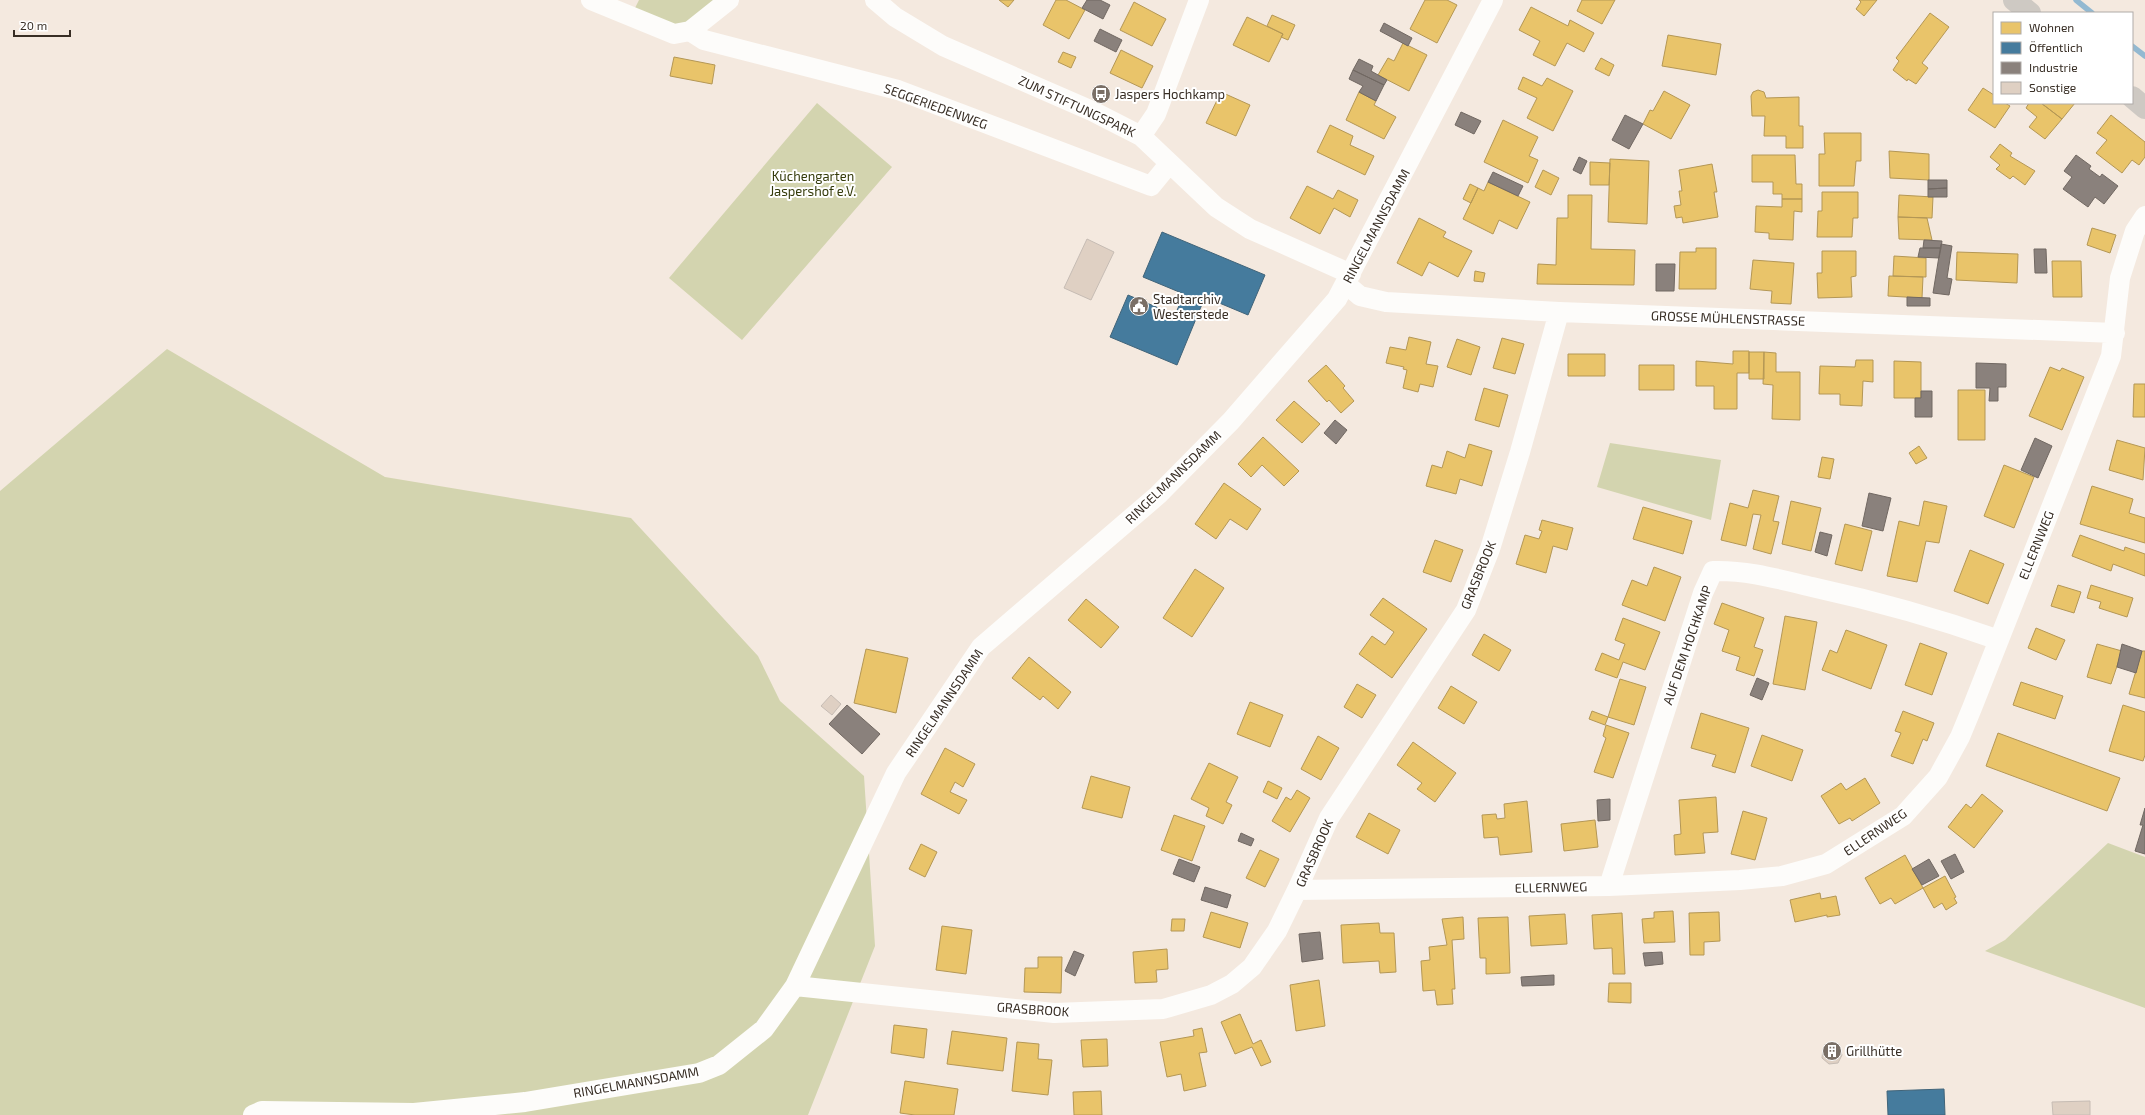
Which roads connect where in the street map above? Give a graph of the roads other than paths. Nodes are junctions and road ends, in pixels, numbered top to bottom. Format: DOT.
graph roads {
  1 [pos="591,0"];
  2 [pos="729,0"];
  3 [pos="875,0"];
  4 [pos="1199,0"];
  5 [pos="1493,0"];
  6 [pos="2014,0"];
  7 [pos="2029,12"];
  8 [pos="690,31"];
  9 [pos="2133,98"];
  10 [pos="2145,108"];
  11 [pos="1141,136"];
  12 [pos="1169,164"];
  13 [pos="2145,216"];
  14 [pos="1348,279"];
  15 [pos="1559,312"];
  16 [pos="2115,332"];
  17 [pos="1999,640"];
  18 [pos="1609,886"];
  19 [pos="1297,890"];
  20 [pos="794,986"];
  21 [pos="253,1115"];
  1 -- 8 [label="street"];
  2 -- 8 [label="street"];
  3 -- 11 [label="street, ZUM STIFTUNGSPARK"];
  4 -- 11 [label="street"];
  5 -- 14 [label="street, RINGELMANNSDAMM"];
  6 -- 7 [label="main road"];
  8 -- 12 [label="street, SEGGERIEDENWEG"];
  9 -- 10 [label="main road"];
  11 -- 12 [label="street, ZUM STIFTUNGSPARK"];
  12 -- 14 [label="street, ZUM STIFTUNGSPARK"];
  13 -- 16 [label="street, ELLERNWEG"];
  14 -- 15 [label="street, GROSSE MÜHLENSTRASSE"];
  14 -- 20 [label="street, RINGELMANNSDAMM"];
  15 -- 16 [label="street, GROSSE MÜHLENSTRASSE"];
  15 -- 19 [label="street, GRASBROOK"];
  16 -- 17 [label="street, ELLERNWEG"];
  17 -- 18 [label="street, ELLERNWEG"];
  17 -- 18 [label="street, AUF DEM HOCHKAMP"];
  18 -- 19 [label="street, ELLERNWEG"];
  19 -- 20 [label="street, GRASBROOK"];
  20 -- 21 [label="street, RINGELMANNSDAMM"];
}
